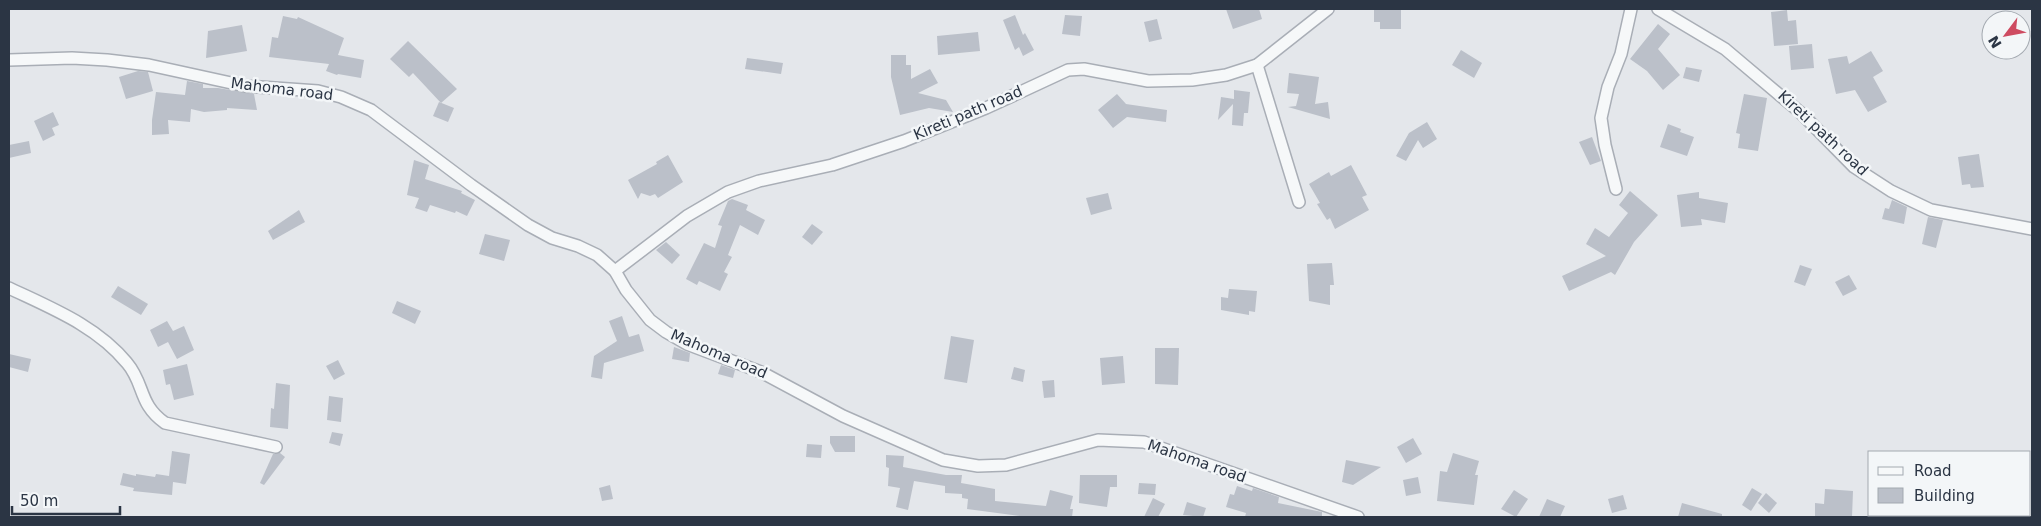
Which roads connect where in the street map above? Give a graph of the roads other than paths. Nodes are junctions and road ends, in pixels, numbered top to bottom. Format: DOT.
graph roads {
  1 [pos="1328,9"];
  2 [pos="1631,9"];
  3 [pos="1658,9"];
  4 [pos="9,60"];
  5 [pos="1257,66"];
  6 [pos="1616,190"];
  7 [pos="1298,202"];
  8 [pos="2032,229"];
  9 [pos="615,271"];
  10 [pos="9,288"];
  11 [pos="276,447"];
  12 [pos="1358,517"];
  1 -- 5 [label="street, Kireti path road"];
  2 -- 6 [label="street"];
  3 -- 8 [label="street, Kireti path road"];
  4 -- 9 [label="street, Mahoma road"];
  5 -- 7 [label="street"];
  5 -- 9 [label="street, Kireti path road"];
  9 -- 12 [label="street, Mahoma road"];
  10 -- 11 [label="street"];
}
